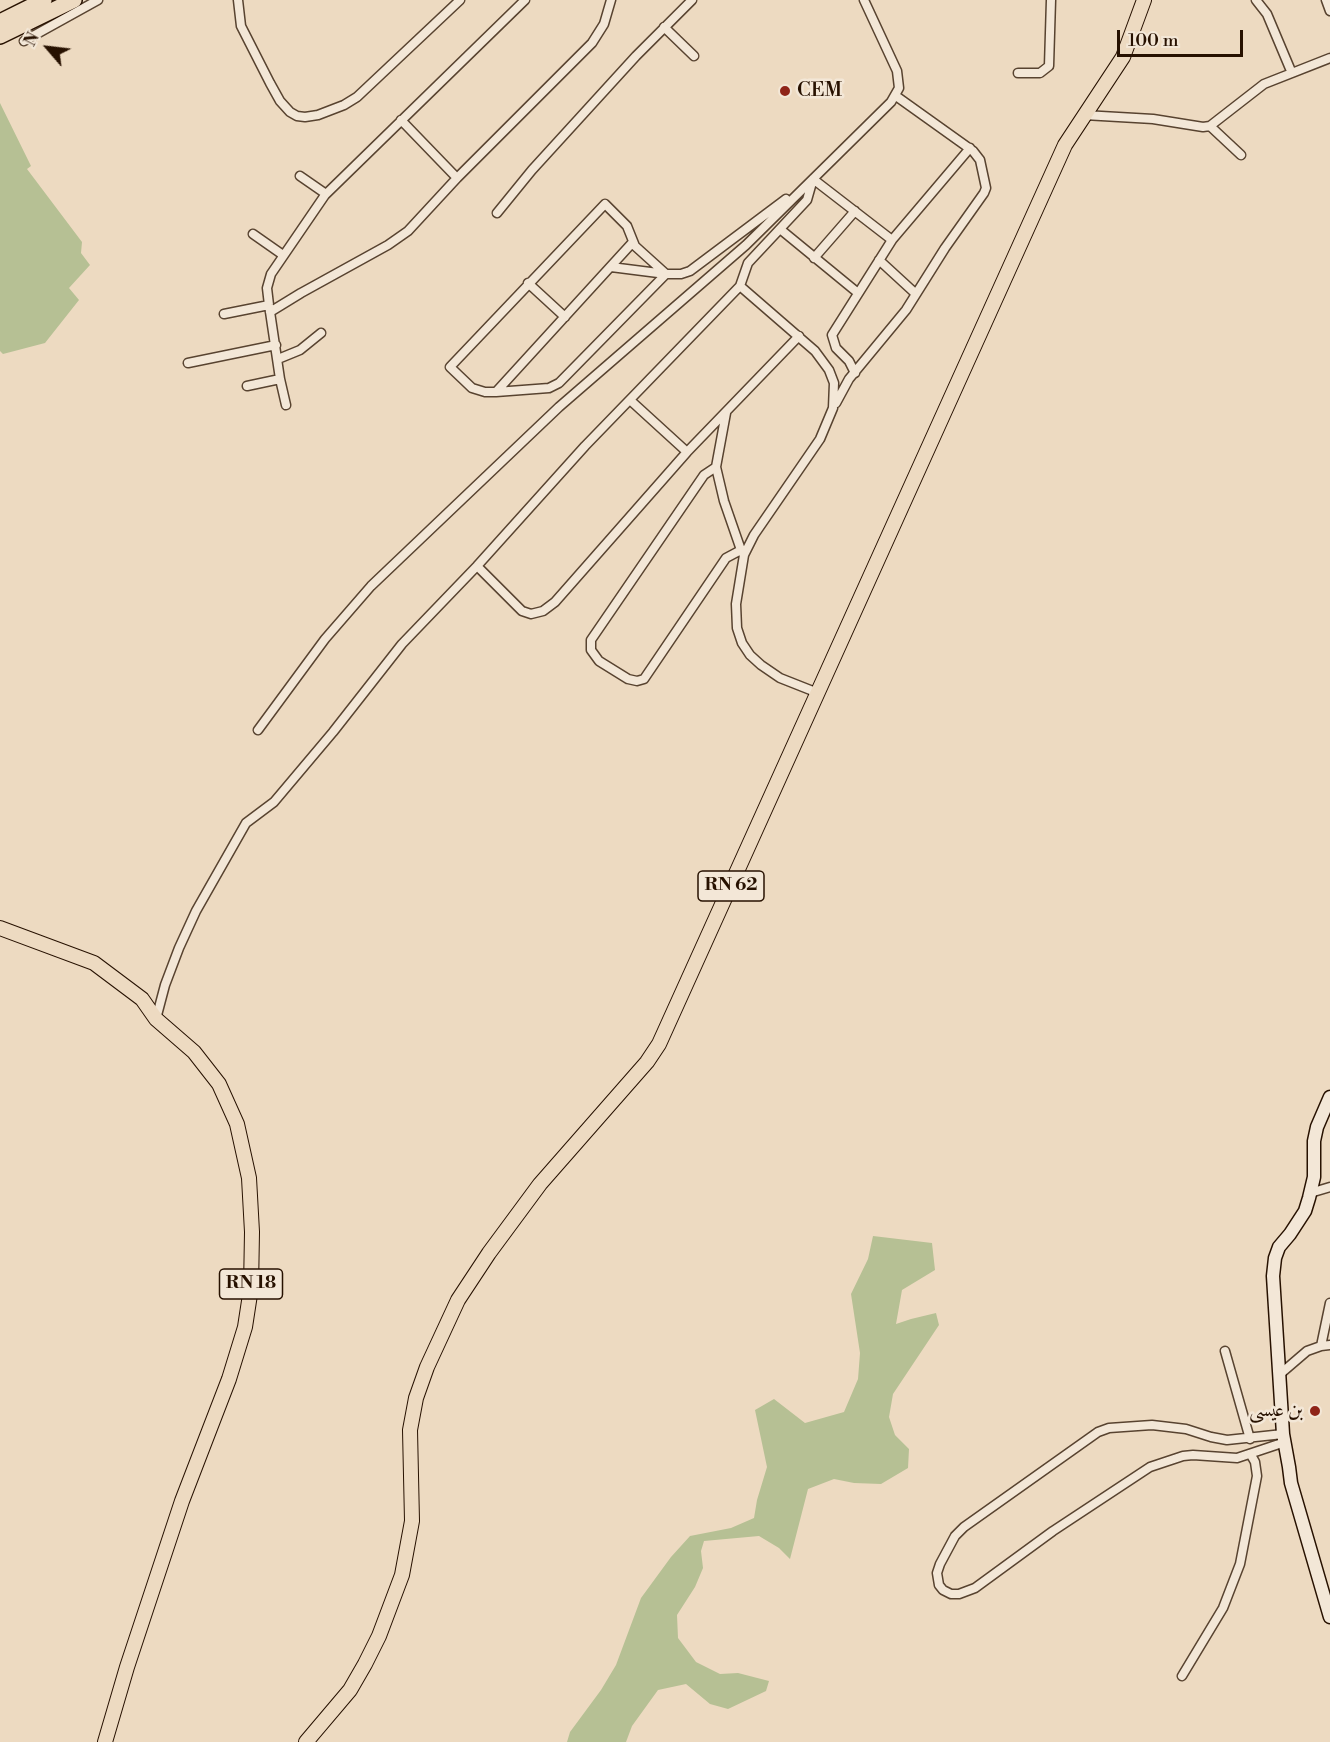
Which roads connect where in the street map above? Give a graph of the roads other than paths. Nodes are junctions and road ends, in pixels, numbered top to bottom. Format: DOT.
graph roads {
  1 [pos="44,0"];
  2 [pos="74,0"];
  3 [pos="98,0"];
  4 [pos="237,0"];
  5 [pos="460,0"];
  6 [pos="525,0"];
  7 [pos="611,0"];
  8 [pos="692,0"];
  9 [pos="864,0"];
  10 [pos="1051,0"];
  11 [pos="1144,0"];
  12 [pos="1256,0"];
  13 [pos="1326,0"];
  14 [pos="1330,11"];
  15 [pos="0,22"];
  16 [pos="664,27"];
  17 [pos="0,36"];
  18 [pos="24,41"];
  19 [pos="694,56"];
  20 [pos="1330,58"];
  21 [pos="1291,72"];
  22 [pos="1018,74"];
  23 [pos="896,96"];
  24 [pos="1084,115"];
  25 [pos="401,120"];
  26 [pos="1210,126"];
  27 [pos="970,148"];
  28 [pos="1241,155"];
  29 [pos="300,176"];
  30 [pos="457,178"];
  31 [pos="813,179"];
  32 [pos="326,194"];
  33 [pos="855,211"];
  34 [pos="497,213"];
  35 [pos="780,229"];
  36 [pos="254,234"];
  37 [pos="892,240"];
  38 [pos="633,242"];
  39 [pos="283,255"];
  40 [pos="814,258"];
  41 [pos="879,260"];
  42 [pos="610,267"];
  43 [pos="666,274"];
  44 [pos="528,283"];
  45 [pos="740,286"];
  46 [pos="858,293"];
  47 [pos="916,294"];
  48 [pos="270,309"];
  49 [pos="224,314"];
  50 [pos="565,317"];
  51 [pos="321,333"];
  52 [pos="799,336"];
  53 [pos="276,345"];
  54 [pos="278,359"];
  55 [pos="188,363"];
  56 [pos="855,373"];
  57 [pos="280,379"];
  58 [pos="247,386"];
  59 [pos="496,392"];
  60 [pos="630,400"];
  61 [pos="286,405"];
  62 [pos="833,408"];
  63 [pos="726,413"];
  64 [pos="687,453"];
  65 [pos="716,466"];
  66 [pos="742,553"];
  67 [pos="477,566"];
  68 [pos="818,693"];
  69 [pos="258,730"];
  70 [pos="0,928"];
  71 [pos="156,1019"];
  72 [pos="1330,1097"];
  73 [pos="1330,1187"];
  74 [pos="1310,1193"];
  75 [pos="1330,1303"];
  76 [pos="1326,1345"];
  77 [pos="1226,1351"];
  78 [pos="1279,1375"];
  79 [pos="1284,1438"];
  80 [pos="1250,1439"];
  81 [pos="1251,1455"];
  82 [pos="1330,1617"];
  83 [pos="1182,1676"];
  84 [pos="105,1742"];
  85 [pos="306,1742"];
  1 -- 15 [label="highway"];
  2 -- 17 [label="highway"];
  3 -- 18 [label="street"];
  4 -- 5 [label="street"];
  6 -- 25 [label="street"];
  7 -- 30 [label="street"];
  8 -- 16 [label="street"];
  9 -- 23 [label="street"];
  10 -- 22 [label="street"];
  11 -- 24 [label="main road, RN 62"];
  12 -- 21 [label="street"];
  13 -- 14 [label="street"];
  16 -- 19 [label="street"];
  16 -- 34 [label="street"];
  20 -- 21 [label="street"];
  21 -- 26 [label="street"];
  23 -- 27 [label="street"];
  23 -- 31 [label="street"];
  24 -- 26 [label="street"];
  24 -- 68 [label="main road, RN 62"];
  25 -- 30 [label="street"];
  25 -- 32 [label="street"];
  26 -- 28 [label="street"];
  27 -- 37 [label="street"];
  27 -- 47 [label="street"];
  29 -- 32 [label="street"];
  30 -- 48 [label="street"];
  31 -- 33 [label="street"];
  31 -- 35 [label="street"];
  31 -- 43 [label="street"];
  31 -- 69 [label="street"];
  32 -- 39 [label="street"];
  33 -- 37 [label="street"];
  33 -- 40 [label="street"];
  35 -- 40 [label="street"];
  35 -- 45 [label="street"];
  36 -- 39 [label="street"];
  37 -- 41 [label="street"];
  38 -- 42 [label="street"];
  38 -- 43 [label="street"];
  38 -- 44 [label="street"];
  39 -- 48 [label="street"];
  40 -- 46 [label="street"];
  41 -- 46 [label="street"];
  41 -- 47 [label="street"];
  42 -- 43 [label="street"];
  42 -- 50 [label="street"];
  43 -- 59 [label="street"];
  44 -- 50 [label="street"];
  44 -- 59 [label="street"];
  45 -- 52 [label="street"];
  45 -- 60 [label="street"];
  46 -- 56 [label="street"];
  47 -- 56 [label="street"];
  48 -- 49 [label="street"];
  48 -- 53 [label="street"];
  50 -- 59 [label="street"];
  51 -- 54 [label="street"];
  52 -- 62 [label="street"];
  52 -- 63 [label="street"];
  53 -- 54 [label="street"];
  53 -- 55 [label="street"];
  54 -- 57 [label="street"];
  56 -- 62 [label="street"];
  57 -- 58 [label="street"];
  57 -- 61 [label="street"];
  60 -- 64 [label="street"];
  60 -- 67 [label="street"];
  62 -- 66 [label="street"];
  63 -- 64 [label="street"];
  63 -- 65 [label="street"];
  64 -- 67 [label="street"];
  65 -- 66 [label="street"];
  65 -- 66 [label="street"];
  66 -- 68 [label="street"];
  67 -- 71 [label="street"];
  68 -- 85 [label="main road, RN 62"];
  70 -- 71 [label="main road, RN 18"];
  71 -- 84 [label="main road, RN 18"];
  72 -- 74 [label="street"];
  73 -- 74 [label="street"];
  74 -- 78 [label="street"];
  75 -- 76 [label="street"];
  76 -- 78 [label="street"];
  77 -- 80 [label="street"];
  78 -- 79 [label="street"];
  79 -- 80 [label="street"];
  79 -- 81 [label="street"];
  79 -- 82 [label="street"];
  80 -- 81 [label="street"];
  81 -- 83 [label="street"];
}
